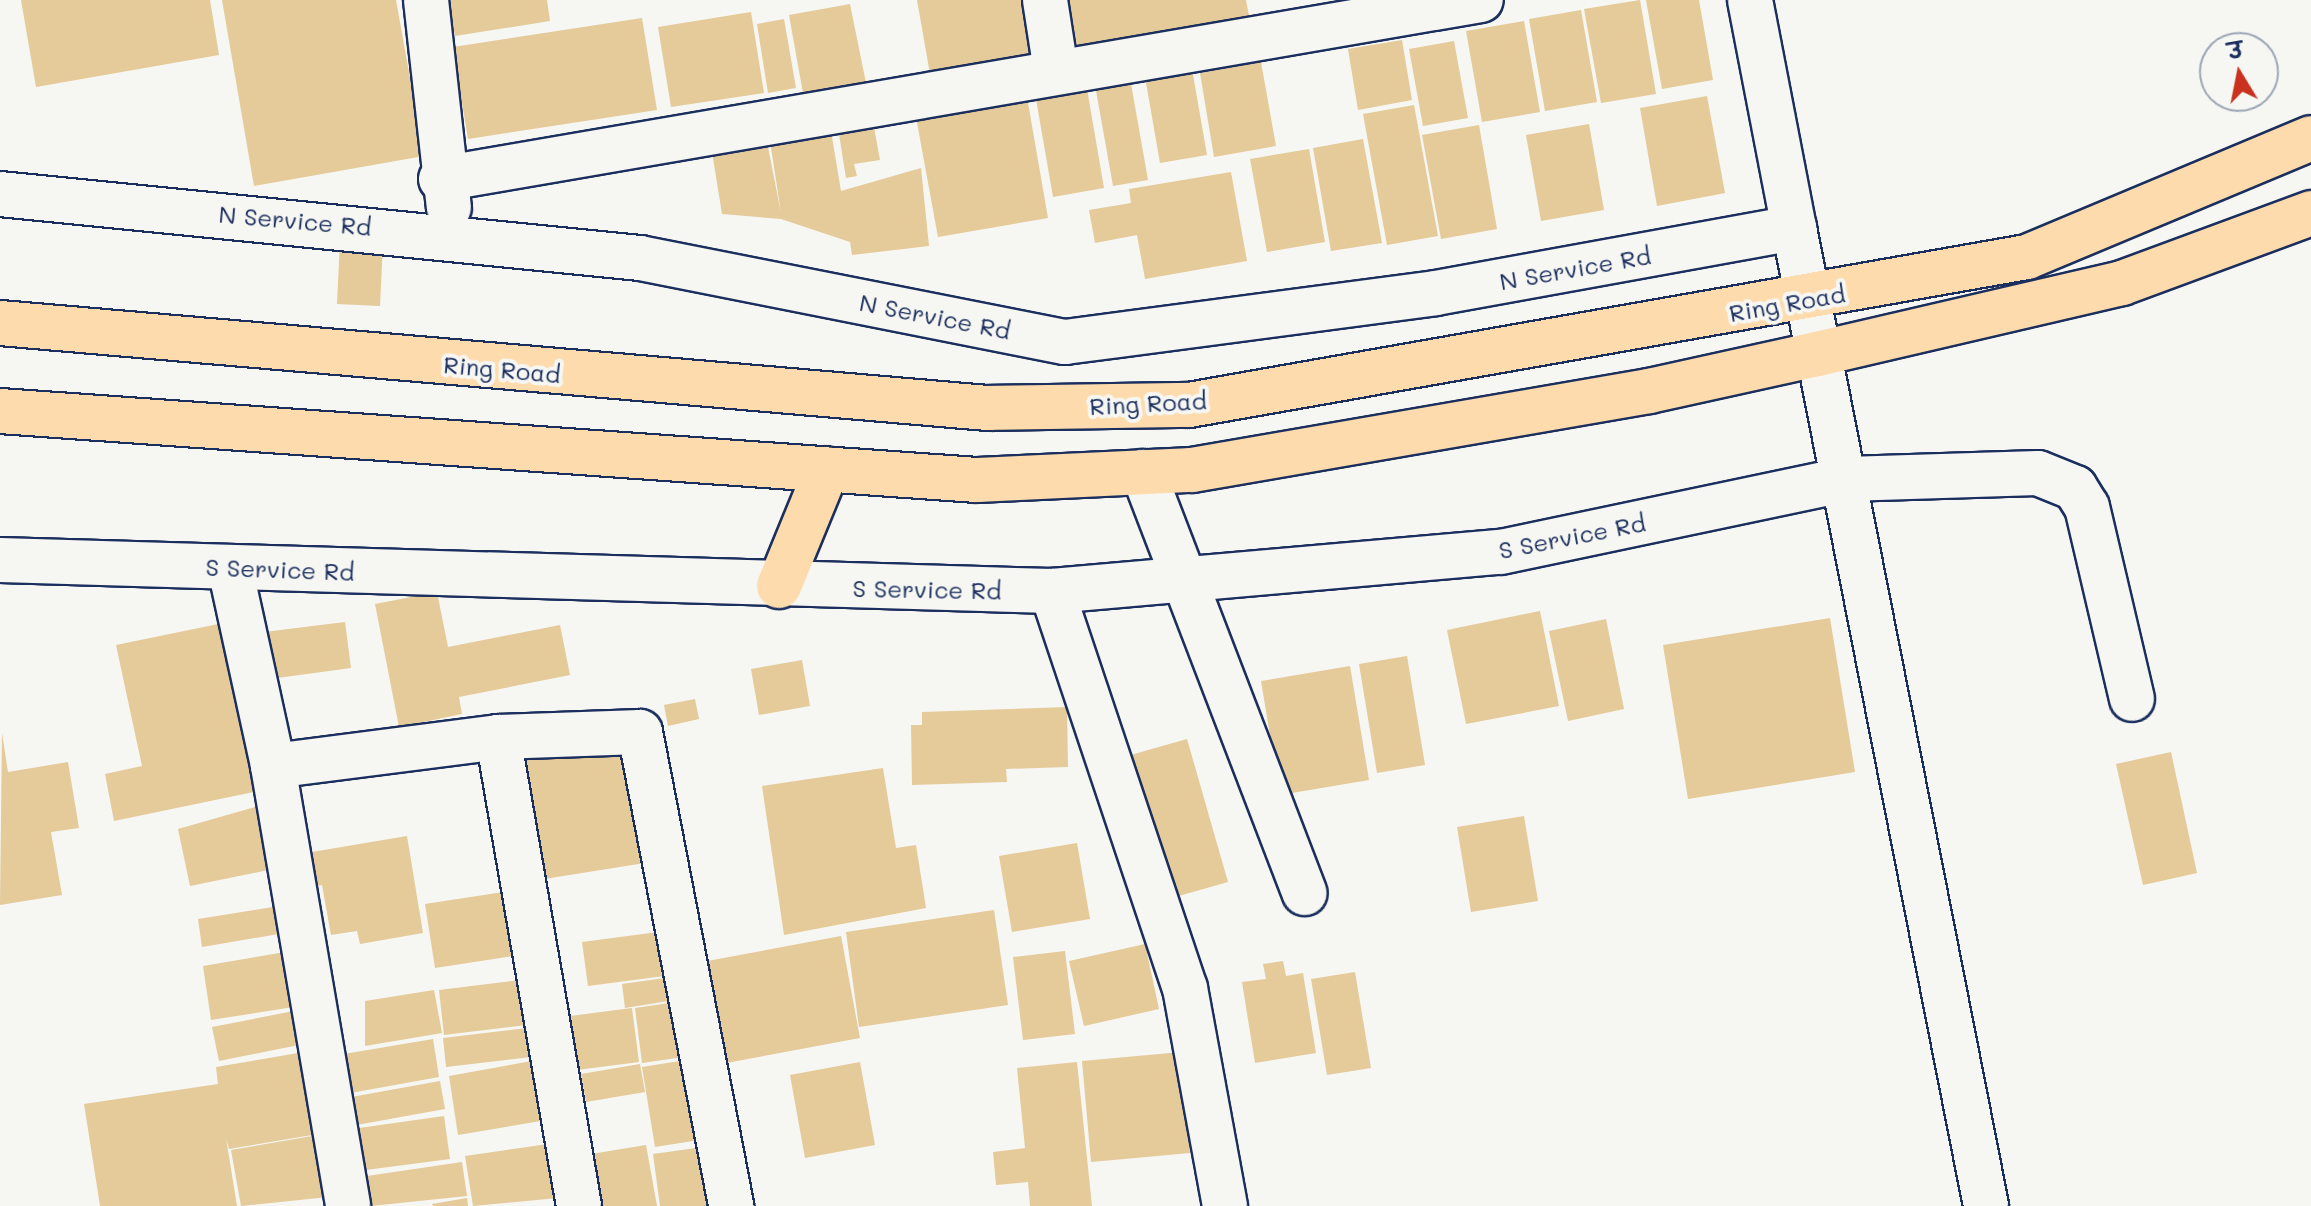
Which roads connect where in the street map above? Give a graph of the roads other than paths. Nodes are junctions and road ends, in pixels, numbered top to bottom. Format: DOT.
graph roads {
  1 [pos="426,0"];
  2 [pos="1045,0"];
  3 [pos="1481,0"];
  4 [pos="1750,0"];
  5 [pos="1290,14"];
  6 [pos="1056,71"];
  7 [pos="2311,138"];
  8 [pos="441,179"];
  9 [pos="0,194"];
  10 [pos="2311,213"];
  11 [pos="1794,228"];
  12 [pos="457,235"];
  13 [pos="1811,300"];
  14 [pos="0,323"];
  15 [pos="1817,354"];
  16 [pos="0,411"];
  17 [pos="827,469"];
  18 [pos="1143,472"];
  19 [pos="1846,479"];
  20 [pos="0,560"];
  21 [pos="230,568"];
  22 [pos="1189,576"];
  23 [pos="779,586"];
  24 [pos="1052,591"];
  25 [pos="2132,699"];
  26 [pos="498,737"];
  27 [pos="273,766"];
  28 [pos="1305,893"];
  29 [pos="348,1206"];
  30 [pos="579,1206"];
  31 [pos="731,1206"];
  32 [pos="1225,1206"];
  33 [pos="1986,1206"];
  1 -- 8 [label="street"];
  2 -- 6 [label="street"];
  3 -- 5 [label="street"];
  4 -- 11 [label="street"];
  5 -- 6 [label="street"];
  6 -- 8 [label="street"];
  7 -- 13 [label="highway, Ring Road"];
  8 -- 12 [label="street"];
  9 -- 12 [label="street, N Service Rd"];
  10 -- 15 [label="highway"];
  11 -- 12 [label="street, N Service Rd"];
  11 -- 13 [label="street"];
  13 -- 14 [label="highway, Ring Road"];
  13 -- 15 [label="street"];
  15 -- 18 [label="highway"];
  15 -- 19 [label="street"];
  16 -- 17 [label="highway"];
  17 -- 18 [label="highway"];
  17 -- 23 [label="highway"];
  18 -- 22 [label="street"];
  19 -- 22 [label="street, S Service Rd"];
  19 -- 25 [label="street, S Service Rd"];
  19 -- 33 [label="street"];
  20 -- 21 [label="street, S Service Rd"];
  21 -- 23 [label="street, S Service Rd"];
  21 -- 27 [label="street"];
  22 -- 24 [label="street, S Service Rd"];
  22 -- 28 [label="street"];
  23 -- 24 [label="street, S Service Rd"];
  24 -- 32 [label="street"];
  26 -- 27 [label="street"];
  26 -- 30 [label="street"];
  26 -- 31 [label="street"];
  27 -- 29 [label="street"];
}
